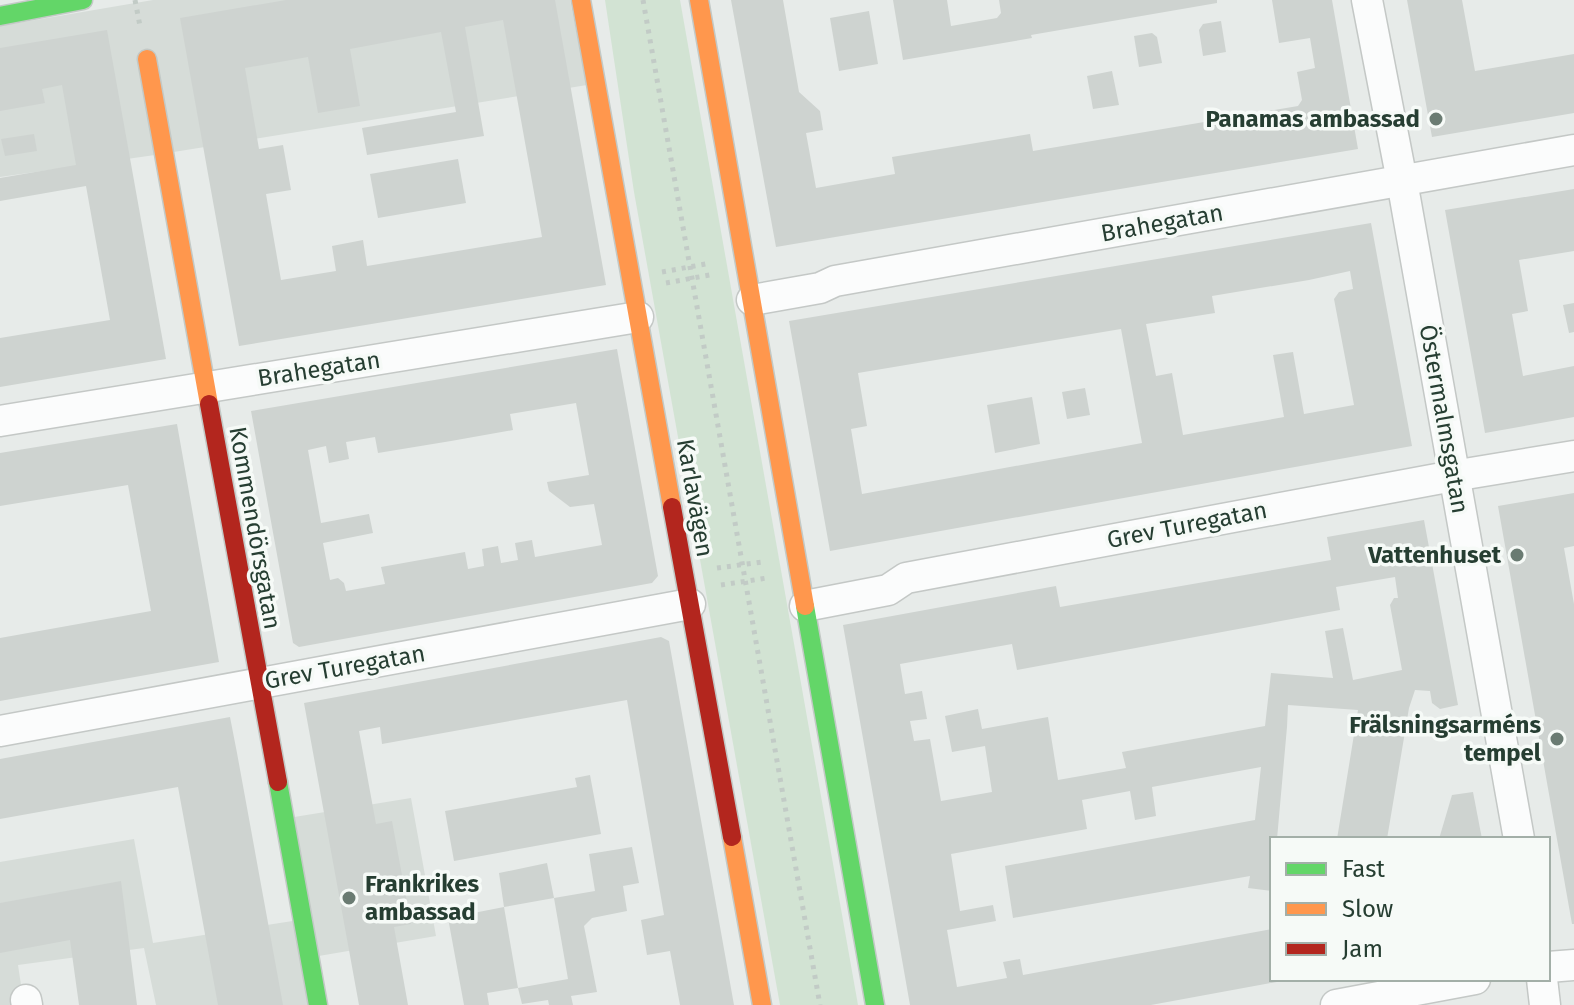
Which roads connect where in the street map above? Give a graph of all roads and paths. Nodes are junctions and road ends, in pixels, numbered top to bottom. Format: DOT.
graph roads {
  1 [pos="83,0"];
  2 [pos="581,0"];
  3 [pos="643,0"];
  4 [pos="699,0"];
  5 [pos="1367,0"];
  6 [pos="0,16"];
  7 [pos="147,59"];
  8 [pos="1574,150"];
  9 [pos="1402,181"];
  10 [pos="715,262"];
  11 [pos="690,267"];
  12 [pos="656,273"];
  13 [pos="752,300"];
  14 [pos="638,317"];
  15 [pos="205,388"];
  16 [pos="0,421"];
  17 [pos="1574,456"];
  18 [pos="1453,476"];
  19 [pos="767,562"];
  20 [pos="742,565"];
  21 [pos="716,568"];
  22 [pos="772,577"];
  23 [pos="744,582"];
  24 [pos="689,597"];
  25 [pos="805,606"];
  26 [pos="260,682"];
  27 [pos="0,731"];
  28 [pos="1519,837"];
  29 [pos="1574,965"];
  30 [pos="1550,967"];
  31 [pos="1464,981"];
  32 [pos="1542,981"];
  33 [pos="318,1005"];
  34 [pos="762,1005"];
  35 [pos="820,1005"];
  36 [pos="875,1005"];
  37 [pos="1336,1005"];
  38 [pos="1545,1005"];
  1 -- 6 [label="street"];
  2 -- 14 [label="street, Karlavägen"];
  3 -- 11 [label="path, Karlavägen"];
  4 -- 13 [label="street"];
  5 -- 9 [label="street, Östermalmsgatan"];
  7 -- 15 [label="street, Kommendörsgatan"];
  8 -- 9 [label="street, Brahegatan"];
  9 -- 13 [label="street, Brahegatan"];
  9 -- 18 [label="street, Östermalmsgatan"];
  10 -- 11 [label="path"];
  11 -- 12 [label="path"];
  11 -- 20 [label="path, Karlavägen"];
  13 -- 25 [label="street"];
  14 -- 15 [label="street, Brahegatan"];
  14 -- 24 [label="street, Karlavägen"];
  15 -- 16 [label="street, Brahegatan"];
  15 -- 26 [label="street, Kommendörsgatan"];
  17 -- 18 [label="street, Grev Turegatan"];
  18 -- 25 [label="street, Grev Turegatan"];
  18 -- 28 [label="street, Östermalmsgatan"];
  19 -- 20 [label="path"];
  20 -- 21 [label="path"];
  20 -- 23 [label="path, Karlavägen"];
  22 -- 23 [label="path"];
  23 -- 24 [label="path"];
  23 -- 35 [label="path, Karlavägen"];
  24 -- 26 [label="street, Grev Turegatan"];
  24 -- 34 [label="street, Karlavägen"];
  25 -- 36 [label="street"];
  26 -- 27 [label="street, Grev Turegatan"];
  26 -- 33 [label="street, Kommendörsgatan"];
  29 -- 30 [label="street"];
  31 -- 37 [label="street"];
  32 -- 38 [label="street"];
}
